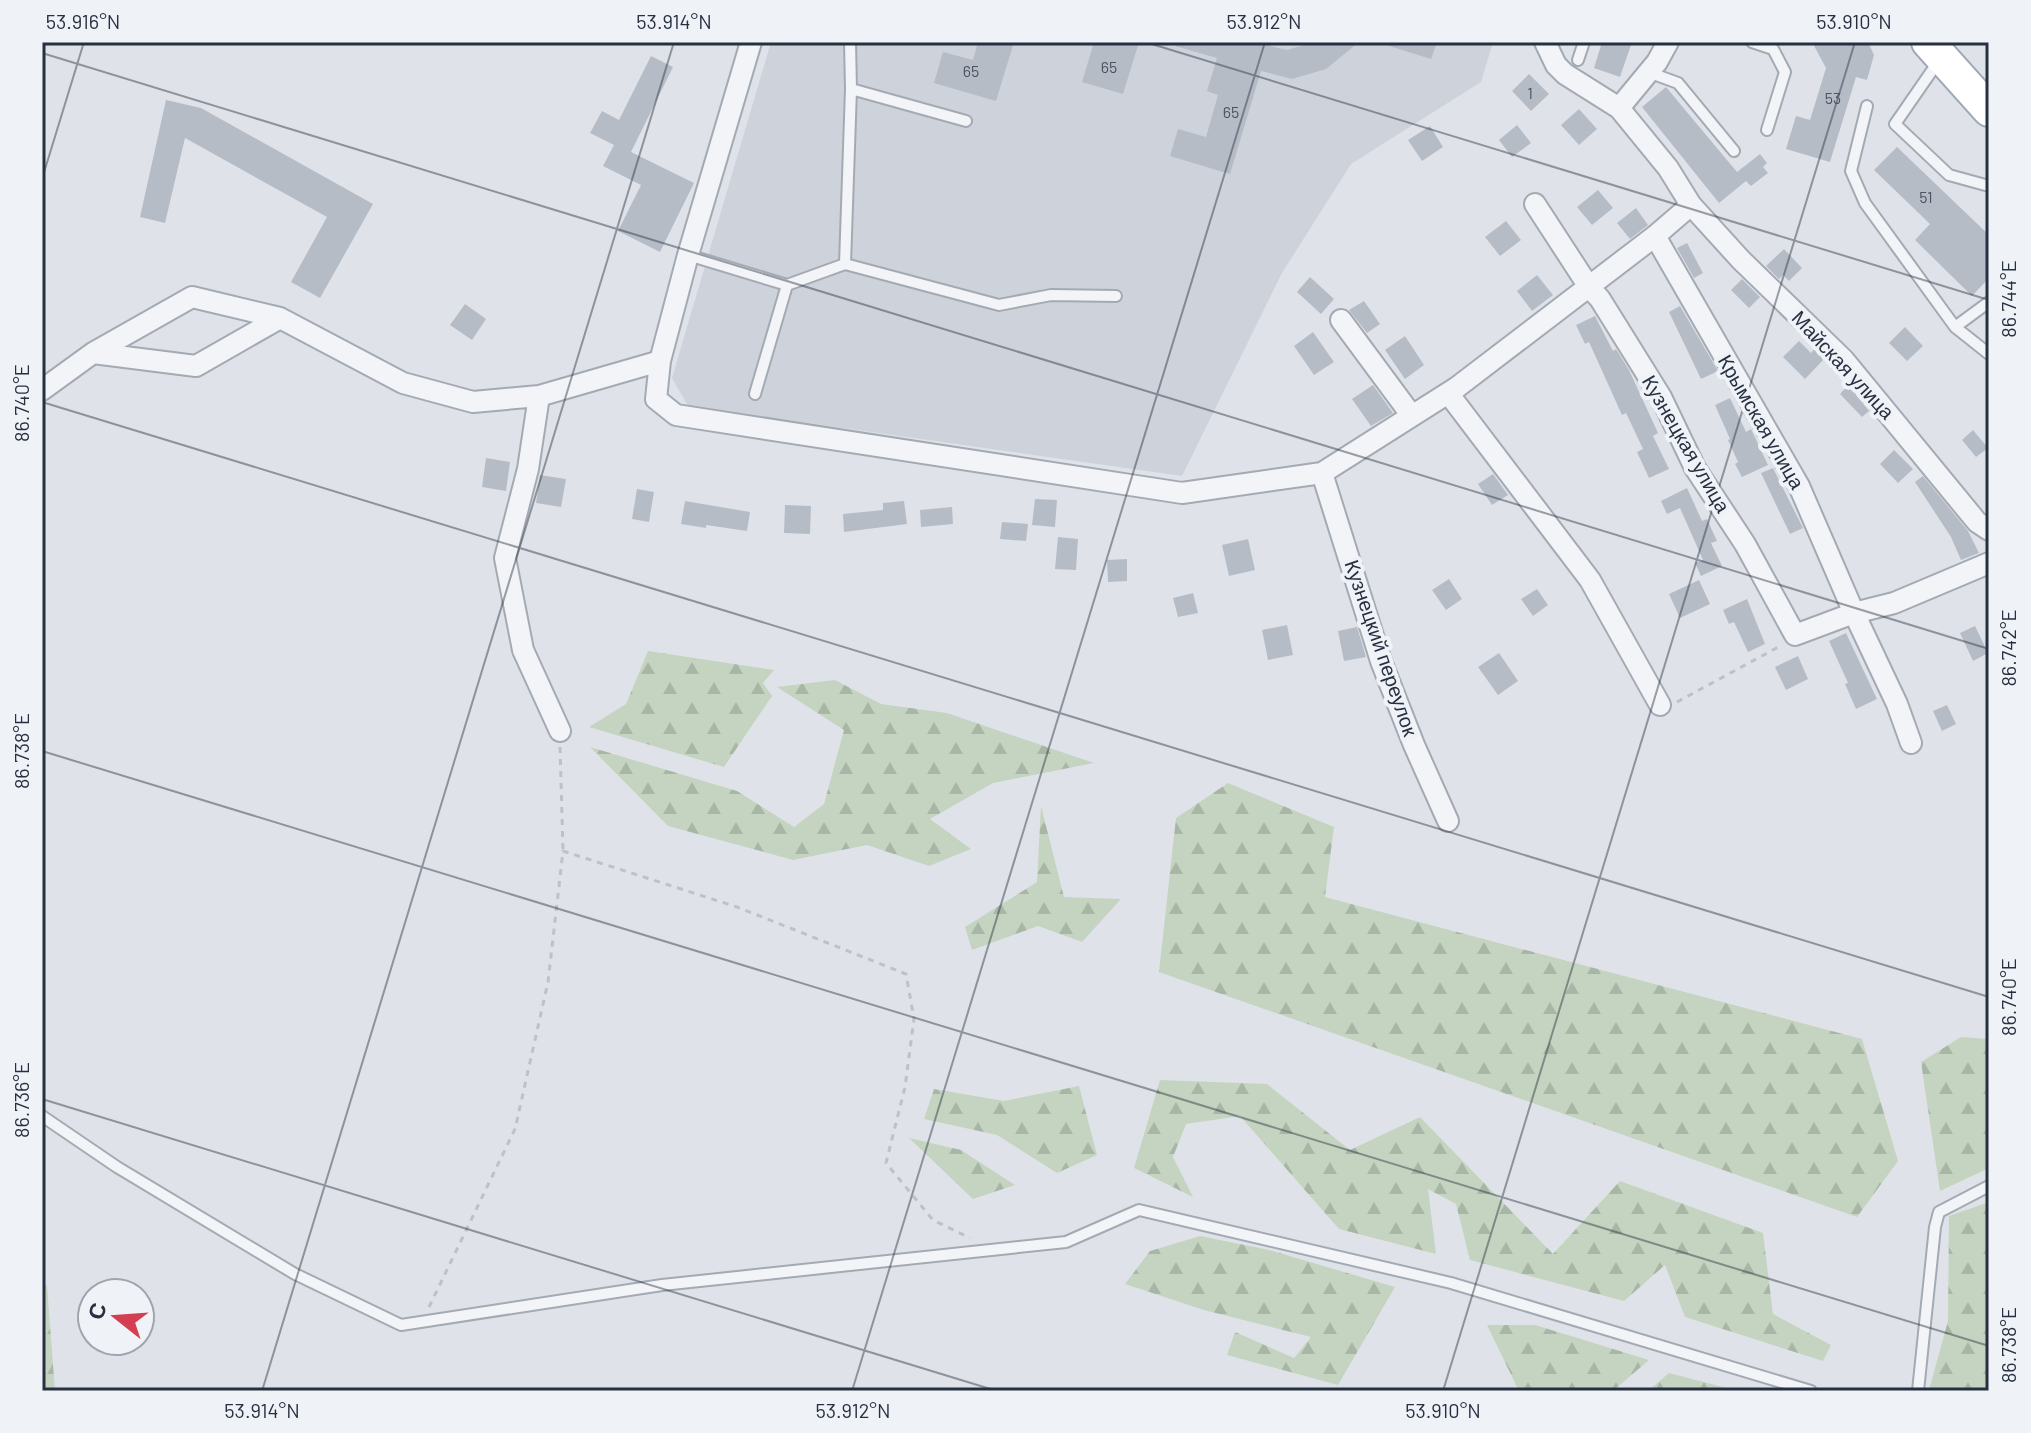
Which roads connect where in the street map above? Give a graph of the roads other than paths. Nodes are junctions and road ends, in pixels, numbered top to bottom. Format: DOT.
graph roads {
  1 [pos="751,42"];
  2 [pos="850,42"];
  3 [pos="1545,42"];
  4 [pos="1584,42"];
  5 [pos="1668,42"];
  6 [pos="1752,42"];
  7 [pos="1935,50"];
  8 [pos="1578,60"];
  9 [pos="1648,72"];
  10 [pos="851,89"];
  11 [pos="1867,106"];
  12 [pos="1619,108"];
  13 [pos="1989,110"];
  14 [pos="966,121"];
  15 [pos="1767,130"];
  16 [pos="1734,151"];
  17 [pos="1989,186"];
  18 [pos="1535,204"];
  19 [pos="1691,205"];
  20 [pos="1655,236"];
  21 [pos="688,255"];
  22 [pos="845,264"];
  23 [pos="787,285"];
  24 [pos="1589,287"];
  25 [pos="1116,296"];
  26 [pos="1989,302"];
  27 [pos="280,318"];
  28 [pos="1341,320"];
  29 [pos="1955,327"];
  30 [pos="93,353"];
  31 [pos="1989,354"];
  32 [pos="660,361"];
  33 [pos="42,390"];
  34 [pos="1448,393"];
  35 [pos="755,394"];
  36 [pos="539,396"];
  37 [pos="1412,416"];
  38 [pos="1322,473"];
  39 [pos="1989,530"];
  40 [pos="1989,563"];
  41 [pos="1854,613"];
  42 [pos="1660,705"];
  43 [pos="560,731"];
  44 [pos="1911,743"];
  45 [pos="1448,821"];
  46 [pos="42,1116"];
  47 [pos="1989,1186"];
  48 [pos="1811,1391"];
  49 [pos="1918,1391"];
  1 -- 21 [label="street"];
  2 -- 10 [label="lane"];
  3 -- 12 [label="street, Майская улица"];
  4 -- 8 [label="lane"];
  5 -- 9 [label="street"];
  6 -- 15 [label="lane"];
  7 -- 13 [label="main road"];
  7 -- 17 [label="lane"];
  9 -- 12 [label="street"];
  9 -- 16 [label="lane"];
  10 -- 14 [label="lane"];
  10 -- 22 [label="lane"];
  11 -- 29 [label="lane"];
  12 -- 19 [label="street, Майская улица"];
  18 -- 24 [label="street, Кузнецкая улица"];
  19 -- 20 [label="street"];
  19 -- 39 [label="street, Майская улица"];
  20 -- 24 [label="street"];
  20 -- 41 [label="street, Крымская улица"];
  21 -- 23 [label="lane"];
  21 -- 32 [label="street"];
  22 -- 23 [label="lane"];
  22 -- 25 [label="lane"];
  23 -- 35 [label="lane"];
  24 -- 34 [label="street"];
  24 -- 41 [label="street, Кузнецкая улица"];
  26 -- 29 [label="lane"];
  27 -- 30 [label="street"];
  27 -- 30 [label="street"];
  27 -- 36 [label="street"];
  28 -- 37 [label="street"];
  29 -- 31 [label="lane"];
  30 -- 33 [label="street"];
  32 -- 36 [label="street"];
  32 -- 38 [label="street"];
  34 -- 37 [label="street"];
  34 -- 42 [label="street"];
  36 -- 43 [label="street"];
  37 -- 38 [label="street"];
  38 -- 45 [label="street, Кузнецкий переулок"];
  40 -- 41 [label="street"];
  41 -- 44 [label="street, Крымская улица"];
  46 -- 48 [label="lane"];
  47 -- 49 [label="lane"];
}
